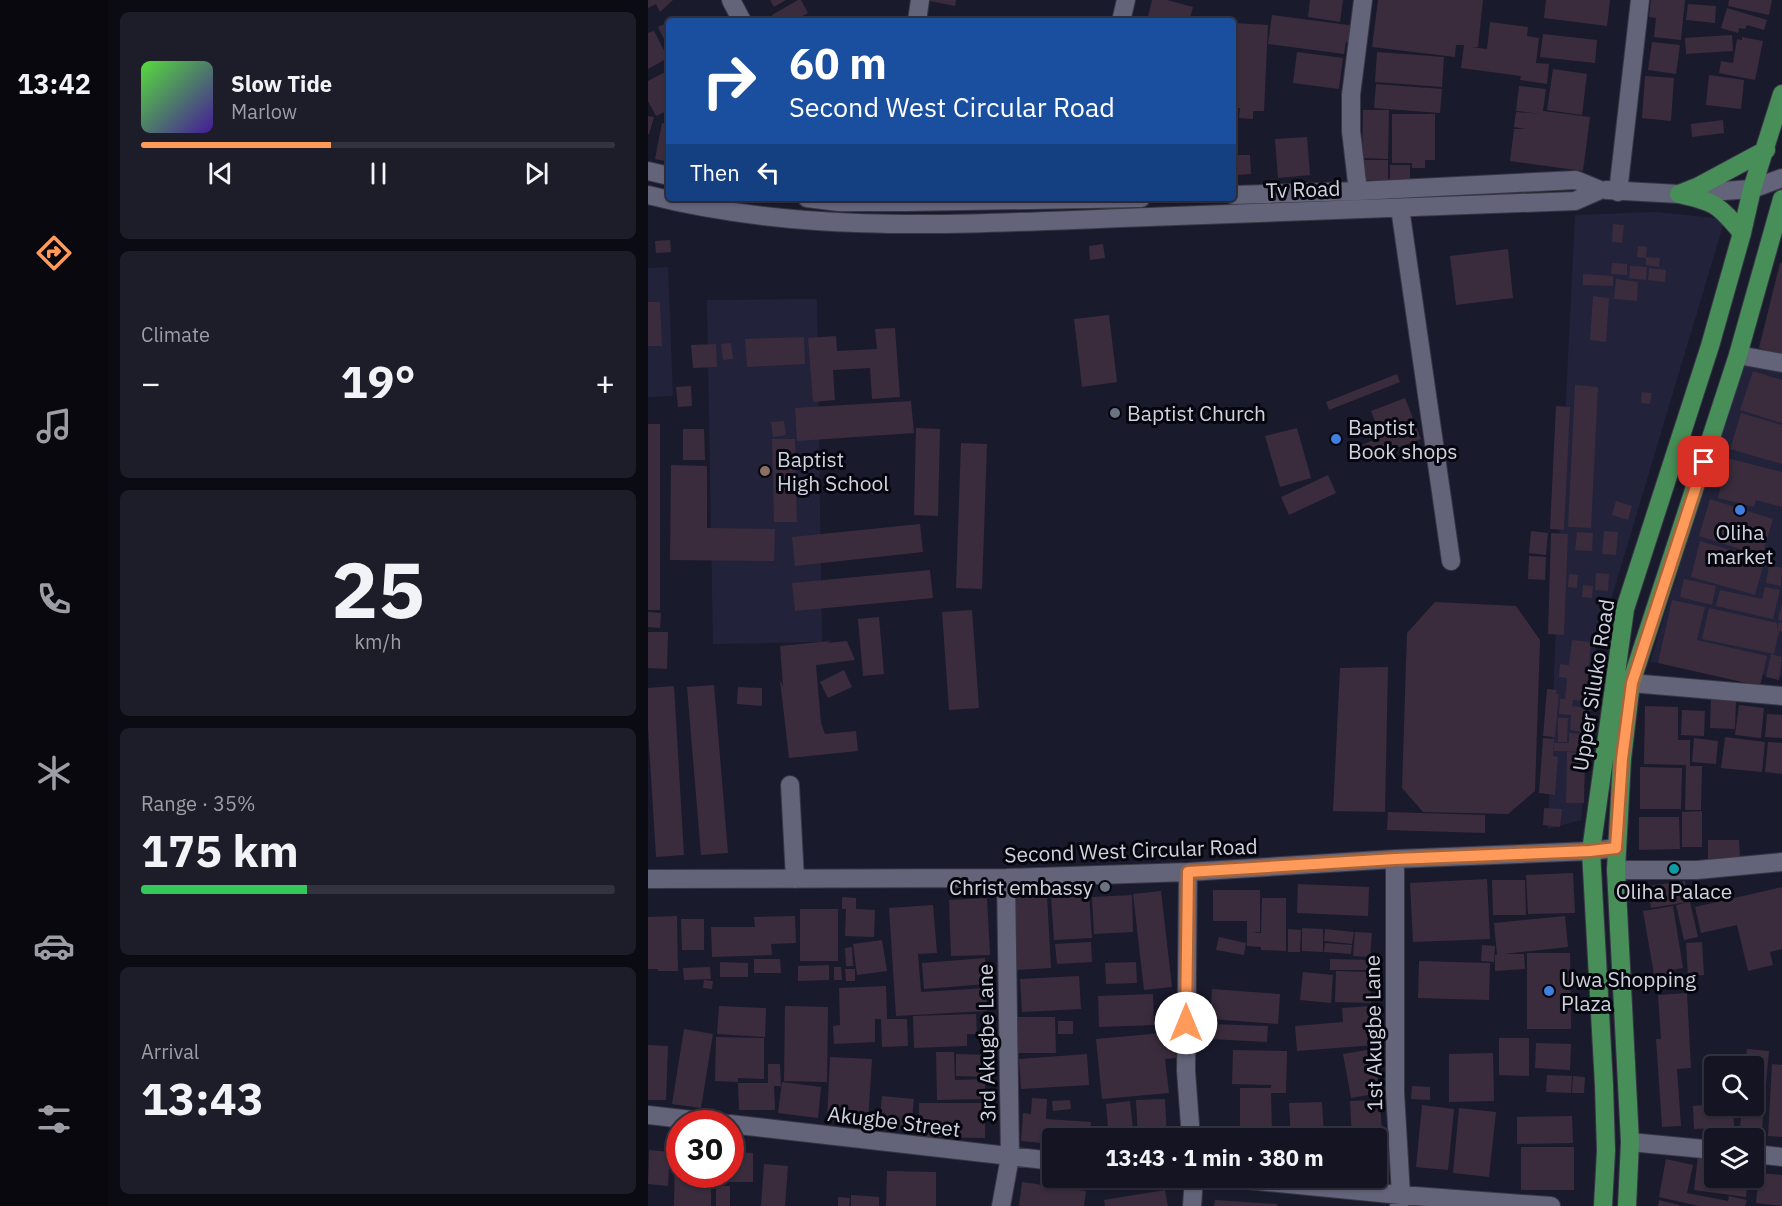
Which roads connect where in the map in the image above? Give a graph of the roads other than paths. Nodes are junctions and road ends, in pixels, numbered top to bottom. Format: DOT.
graph roads {
  1 [pos="731,0"];
  2 [pos="920,0"];
  3 [pos="1126,0"];
  4 [pos="1363,0"];
  5 [pos="1640,0"];
  6 [pos="740,18"];
  7 [pos="917,18"];
  8 [pos="1122,18"];
  9 [pos="1782,94"];
  10 [pos="1766,150"];
  11 [pos="648,171"];
  12 [pos="666,176"];
  13 [pos="1782,178"];
  14 [pos="1752,189"];
  15 [pos="1358,191"];
  16 [pos="1609,191"];
  17 [pos="1679,194"];
  18 [pos="648,195"];
  19 [pos="1236,195"];
  20 [pos="1782,199"];
  21 [pos="666,200"];
  22 [pos="671,201"];
  23 [pos="1400,208"];
  24 [pos="1742,233"];
  25 [pos="1738,355"];
  26 [pos="1782,363"];
  27 [pos="1451,561"];
  28 [pos="1632,683"];
  29 [pos="1782,696"];
  30 [pos="790,785"];
  31 [pos="1616,848"];
  32 [pos="1590,851"];
  33 [pos="1395,859"];
  34 [pos="1782,862"];
  35 [pos="1616,870"];
  36 [pos="1188,872"];
  37 [pos="1006,878"];
  38 [pos="648,879"];
  39 [pos="795,879"];
  40 [pos="648,1115"];
  41 [pos="666,1117"];
  42 [pos="744,1126"];
  43 [pos="1190,1128"];
  44 [pos="1630,1142"];
  45 [pos="1704,1149"];
  46 [pos="1764,1155"];
  47 [pos="1010,1157"];
  48 [pos="1782,1157"];
  49 [pos="1042,1160"];
  50 [pos="1193,1188"];
  51 [pos="1302,1188"];
  52 [pos="1400,1201"];
  53 [pos="1001,1206"];
  54 [pos="1192,1206"];
  55 [pos="1551,1206"];
  56 [pos="1603,1206"];
  57 [pos="1627,1206"];
  1 -- 6 [label="street"];
  2 -- 7 [label="street"];
  3 -- 8 [label="street"];
  4 -- 15 [label="street"];
  5 -- 16 [label="street"];
  9 -- 10 [label="main road, Upper Siluko Road"];
  10 -- 14 [label="main road, Upper Siluko Road"];
  10 -- 17 [label="main road"];
  11 -- 12 [label="street"];
  13 -- 14 [label="street, Tv Road"];
  14 -- 17 [label="street, Tv Road"];
  14 -- 24 [label="main road, Upper Siluko Road"];
  15 -- 16 [label="street, Tv Road"];
  15 -- 19 [label="street, Tv Road"];
  16 -- 17 [label="street, Tv Road"];
  16 -- 23 [label="street, Tv Road"];
  17 -- 24 [label="main road"];
  18 -- 21 [label="street, Tv Road"];
  20 -- 25 [label="main road, Upper Siluko Road"];
  22 -- 23 [label="street, Tv Road"];
  23 -- 27 [label="street"];
  24 -- 32 [label="main road, Upper Siluko Road"];
  25 -- 26 [label="street"];
  25 -- 28 [label="main road, Upper Siluko Road"];
  28 -- 29 [label="street"];
  28 -- 31 [label="main road, Upper Siluko Road"];
  30 -- 39 [label="street"];
  31 -- 32 [label="street, Second West Circular Road"];
  31 -- 35 [label="main road, Upper Siluko Road"];
  32 -- 33 [label="street, Second West Circular Road"];
  32 -- 56 [label="main road, Upper Siluko Road"];
  33 -- 36 [label="street, Second West Circular Road"];
  33 -- 52 [label="street, 1st Akugbe Lane"];
  34 -- 35 [label="street"];
  35 -- 44 [label="main road, Upper Siluko Road"];
  36 -- 37 [label="street, Second West Circular Road"];
  36 -- 43 [label="street"];
  37 -- 39 [label="street, Second West Circular Road"];
  37 -- 47 [label="street, 3rd Akugbe Lane"];
  38 -- 39 [label="street, Second West Circular Road"];
  40 -- 41 [label="street, Akugbe Street"];
  42 -- 47 [label="street, Akugbe Street"];
  44 -- 45 [label="street"];
  44 -- 57 [label="main road, Upper Siluko Road"];
  46 -- 48 [label="street"];
  47 -- 49 [label="street, Akugbe Street"];
  47 -- 53 [label="street, 3rd Akugbe Lane"];
  50 -- 54 [label="street"];
  51 -- 52 [label="street"];
  52 -- 55 [label="street"];
}
